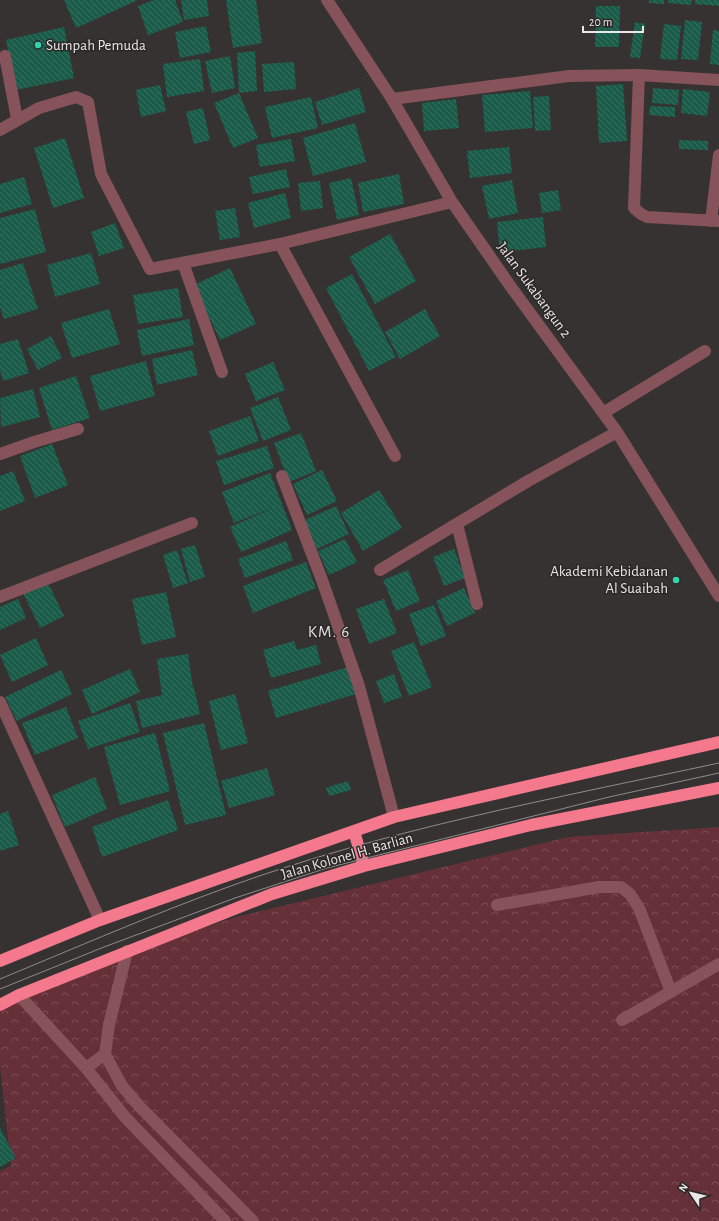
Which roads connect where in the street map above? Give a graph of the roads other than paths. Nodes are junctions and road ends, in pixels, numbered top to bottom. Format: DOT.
graph roads {
  1 [pos="327,0"];
  2 [pos="5,56"];
  3 [pos="638,75"];
  4 [pos="719,80"];
  5 [pos="392,99"];
  6 [pos="17,119"];
  7 [pos="0,130"];
  8 [pos="719,155"];
  9 [pos="452,202"];
  10 [pos="715,221"];
  11 [pos="280,244"];
  12 [pos="183,263"];
  13 [pos="705,351"];
  14 [pos="222,372"];
  15 [pos="603,413"];
  16 [pos="78,429"];
  17 [pos="617,432"];
  18 [pos="0,454"];
  19 [pos="394,456"];
  20 [pos="282,476"];
  21 [pos="192,523"];
  22 [pos="456,524"];
  23 [pos="380,570"];
  24 [pos="719,596"];
  25 [pos="0,597"];
  26 [pos="477,604"];
  27 [pos="0,702"];
  28 [pos="719,742"];
  29 [pos="719,788"];
  30 [pos="394,817"];
  31 [pos="354,831"];
  32 [pos="364,866"];
  33 [pos="497,905"];
  34 [pos="100,920"];
  35 [pos="127,951"];
  36 [pos="0,961"];
  37 [pos="719,964"];
  38 [pos="671,992"];
  39 [pos="19,995"];
  40 [pos="0,1005"];
  41 [pos="622,1020"];
  42 [pos="105,1054"];
  43 [pos="86,1068"];
  44 [pos="225,1221"];
  45 [pos="252,1221"];
  1 -- 5 [label="street, Jalan Sukabangun 2"];
  2 -- 6 [label="street"];
  3 -- 4 [label="street"];
  3 -- 5 [label="street"];
  3 -- 10 [label="street"];
  5 -- 9 [label="street, Jalan Sukabangun 2"];
  6 -- 7 [label="street"];
  6 -- 12 [label="street"];
  8 -- 10 [label="street"];
  9 -- 11 [label="street"];
  9 -- 15 [label="street, Jalan Sukabangun 2"];
  11 -- 12 [label="street"];
  11 -- 19 [label="street"];
  12 -- 14 [label="street"];
  13 -- 15 [label="street"];
  15 -- 17 [label="street, Jalan Sukabangun 2"];
  16 -- 18 [label="street"];
  17 -- 22 [label="street"];
  17 -- 24 [label="street, Jalan Sukabangun 2"];
  20 -- 30 [label="street"];
  21 -- 25 [label="street"];
  22 -- 23 [label="street"];
  22 -- 26 [label="street"];
  27 -- 34 [label="street"];
  28 -- 30 [label="highway, Jalan Kolonel H. Barlian"];
  29 -- 32 [label="highway, Jalan Kolonel H. Barlian"];
  30 -- 31 [label="highway, Jalan Kolonel H. Barlian"];
  31 -- 32 [label="highway"];
  31 -- 34 [label="highway, Jalan Kolonel H. Barlian"];
  32 -- 35 [label="highway, Jalan Kolonel H. Barlian"];
  33 -- 38 [label="street"];
  34 -- 36 [label="highway, Jalan Kolonel H. Barlian"];
  35 -- 39 [label="highway, Jalan Kolonel H. Barlian"];
  35 -- 42 [label="street"];
  37 -- 38 [label="street"];
  38 -- 41 [label="street"];
  39 -- 40 [label="highway, Jalan Kolonel H. Barlian"];
  39 -- 43 [label="street"];
  42 -- 43 [label="street"];
  42 -- 45 [label="street"];
  43 -- 44 [label="street"];
}
